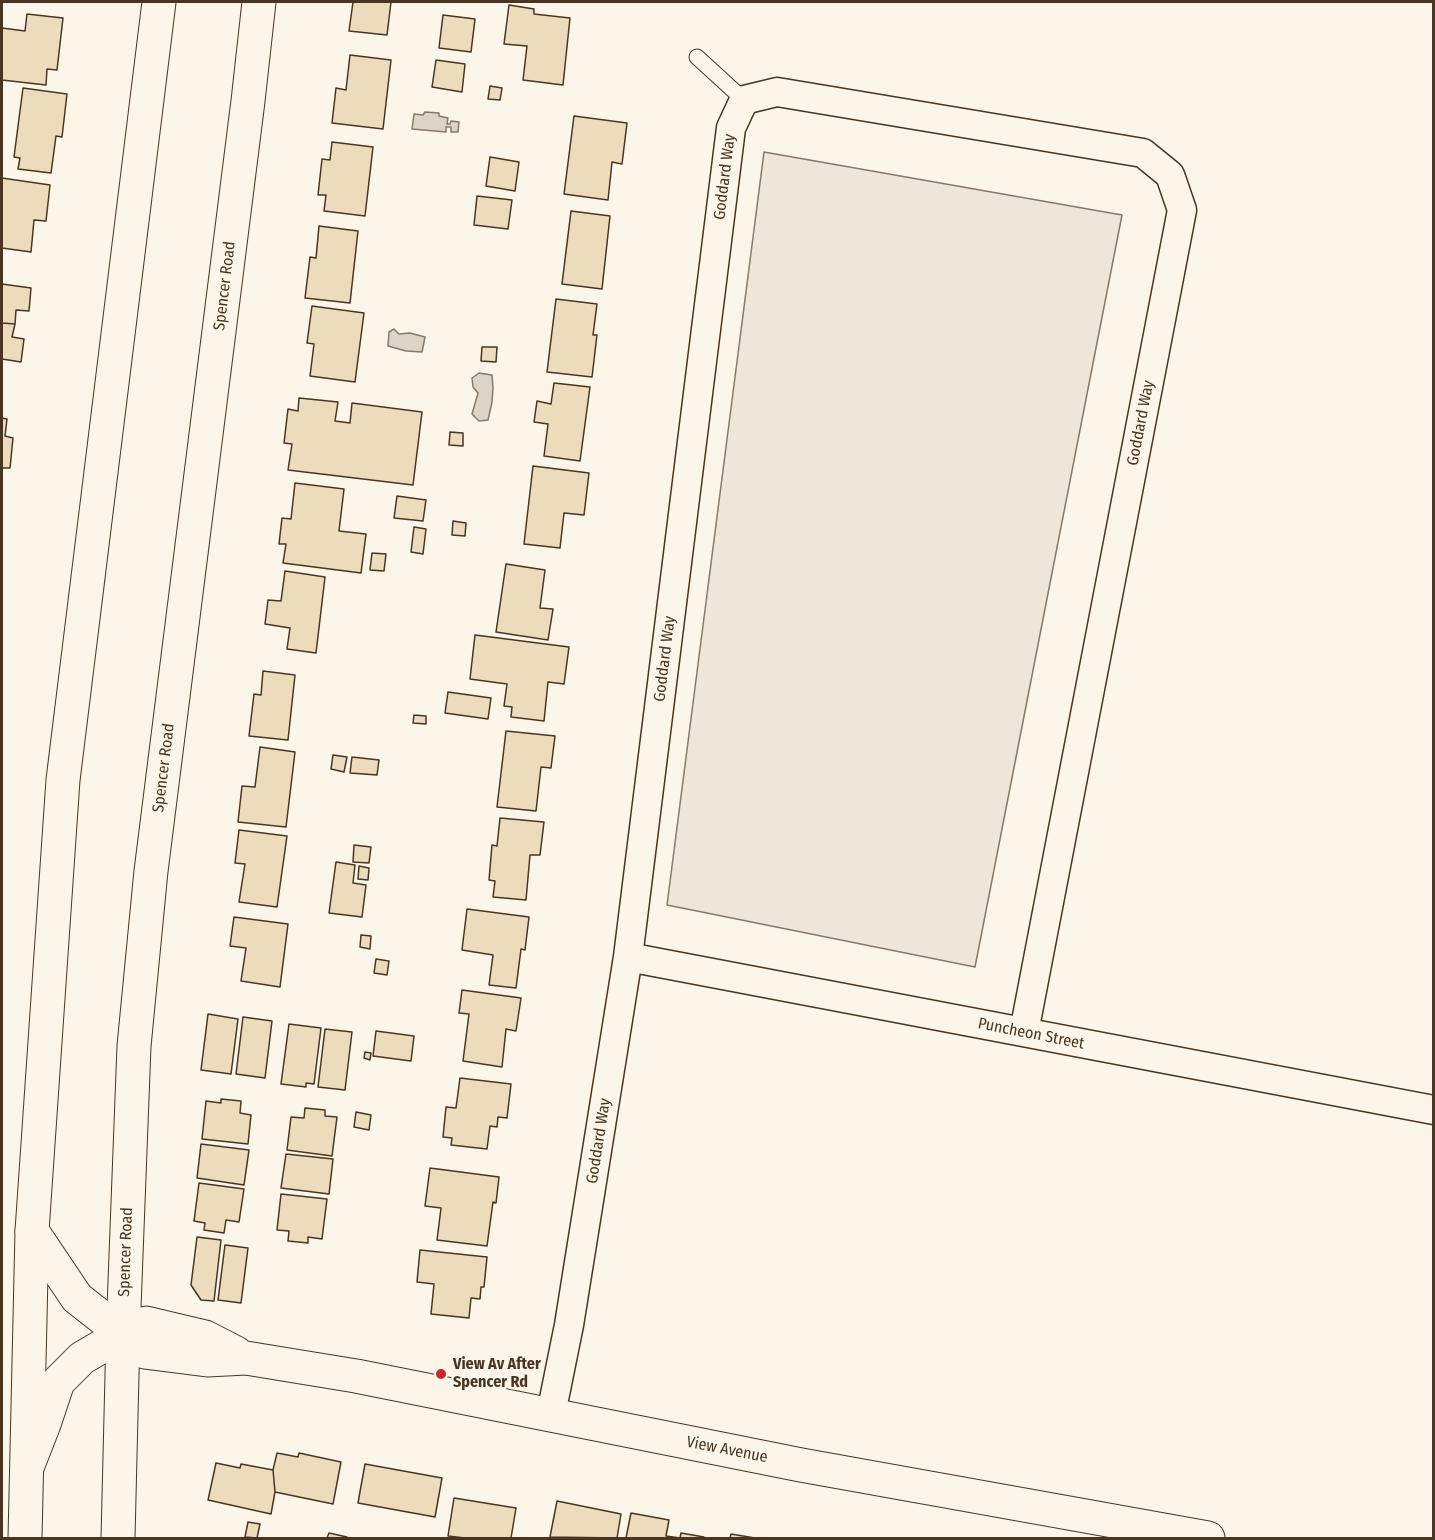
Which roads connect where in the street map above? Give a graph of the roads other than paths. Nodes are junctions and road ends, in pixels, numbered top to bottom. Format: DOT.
graph roads {
  1 [pos="159,2"];
  2 [pos="259,2"];
  3 [pos="697,57"];
  4 [pos="744,100"];
  5 [pos="628,957"];
  6 [pos="1024,1032"];
  7 [pos="1434,1110"];
  8 [pos="33,1231"];
  9 [pos="123,1334"];
  10 [pos="551,1414"];
  11 [pos="28,1466"];
  12 [pos="25,1539"];
  13 [pos="118,1539"];
  14 [pos="1208,1539"];
  1 -- 8 [label="main road"];
  2 -- 9 [label="main road, Spencer Road"];
  3 -- 4 [label="lane"];
  4 -- 5 [label="street, Goddard Way"];
  4 -- 6 [label="street, Goddard Way"];
  5 -- 6 [label="street, Puncheon Street"];
  5 -- 10 [label="street, Goddard Way"];
  6 -- 7 [label="street, Puncheon Street"];
  8 -- 9 [label="main road, View Avenue"];
  8 -- 11 [label="main road"];
  9 -- 10 [label="main road, View Avenue"];
  9 -- 11 [label="main road"];
  9 -- 13 [label="main road, Spencer Road"];
  10 -- 14 [label="main road, View Avenue"];
  11 -- 12 [label="main road"];
}
